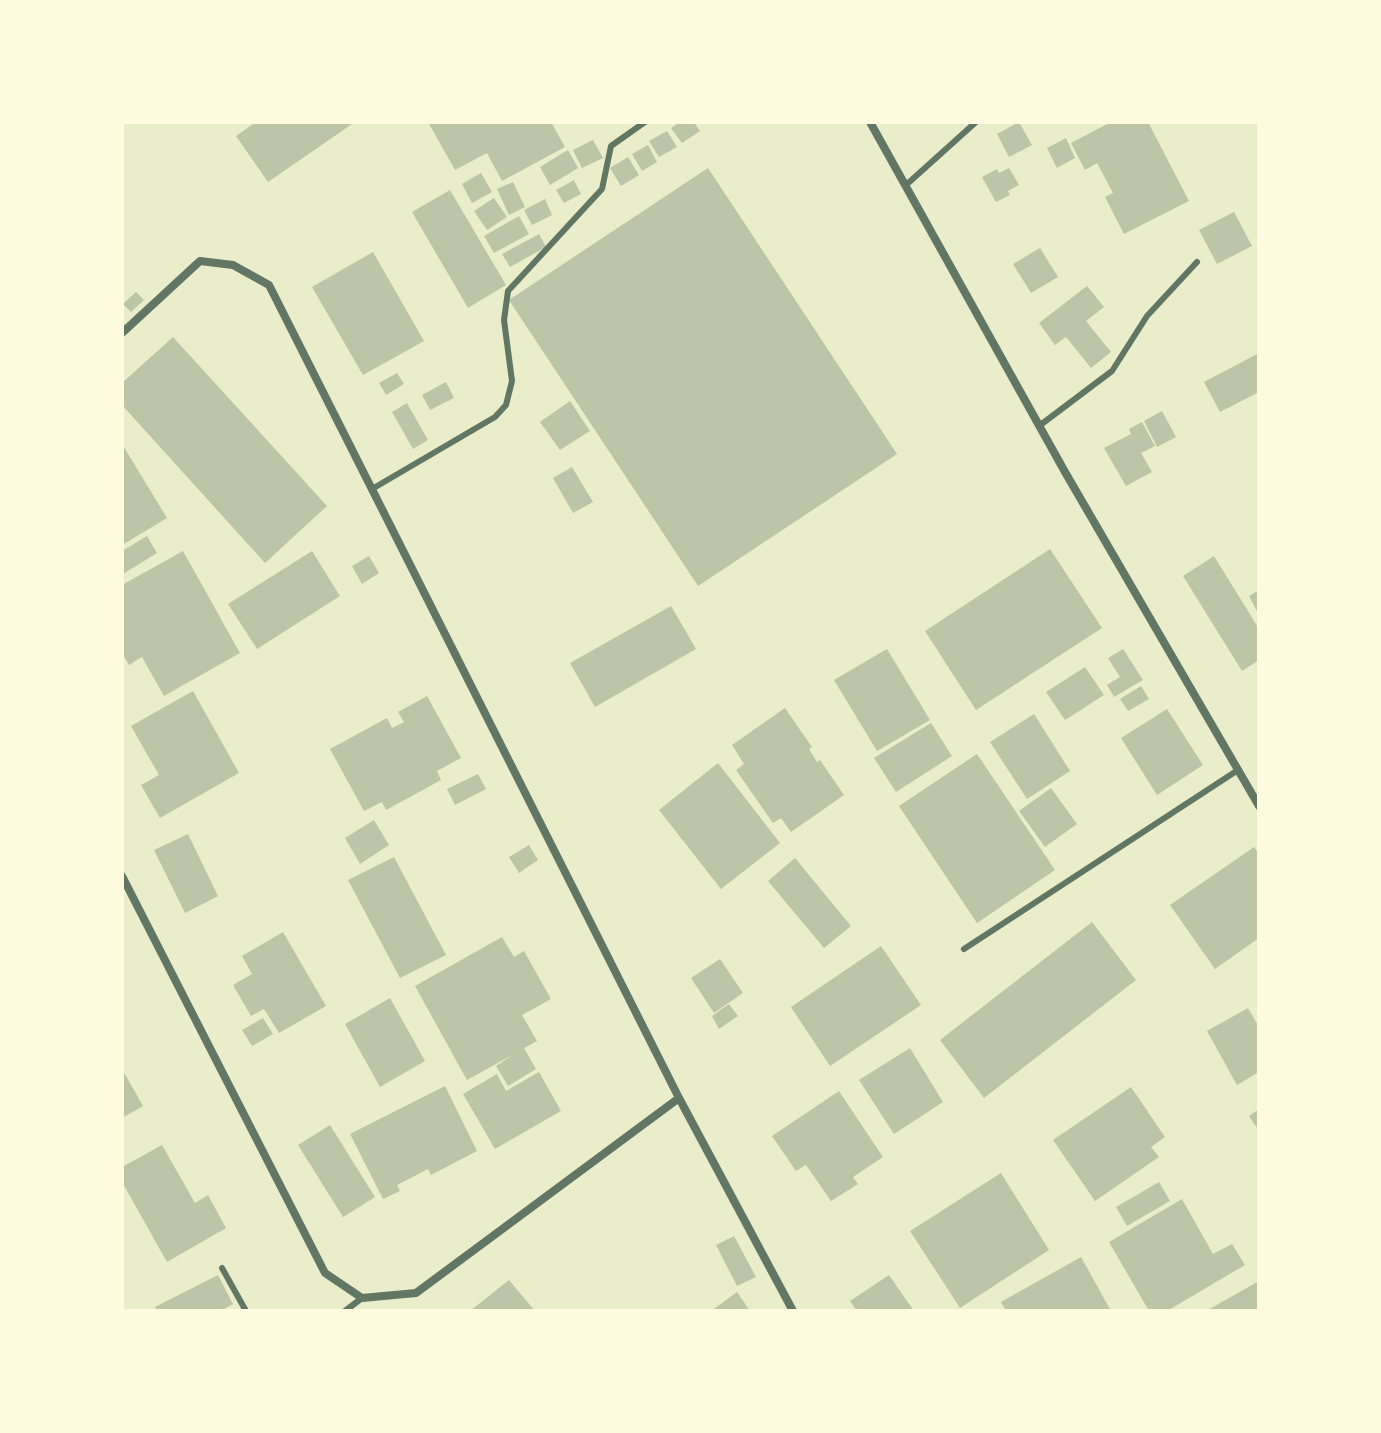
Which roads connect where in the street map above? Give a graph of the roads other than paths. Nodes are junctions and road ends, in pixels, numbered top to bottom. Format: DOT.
graph roads {
  1 [pos="645,122"];
  2 [pos="870,122"];
  3 [pos="976,122"];
  4 [pos="906,185"];
  5 [pos="1197,262"];
  6 [pos="122,333"];
  7 [pos="1039,426"];
  8 [pos="372,489"];
  9 [pos="1238,770"];
  10 [pos="1259,806"];
  11 [pos="122,876"];
  12 [pos="964,949"];
  13 [pos="679,1098"];
  14 [pos="222,1268"];
  15 [pos="362,1298"];
  16 [pos="246,1311"];
  17 [pos="345,1311"];
  18 [pos="793,1311"];
  1 -- 8 [label="lane"];
  2 -- 4 [label="street"];
  3 -- 4 [label="lane"];
  4 -- 7 [label="street"];
  5 -- 7 [label="lane"];
  6 -- 8 [label="street"];
  7 -- 9 [label="street"];
  8 -- 13 [label="street"];
  9 -- 10 [label="street"];
  9 -- 12 [label="lane"];
  11 -- 15 [label="street"];
  13 -- 15 [label="street"];
  13 -- 18 [label="street"];
  14 -- 16 [label="lane"];
  15 -- 17 [label="lane"];
}
